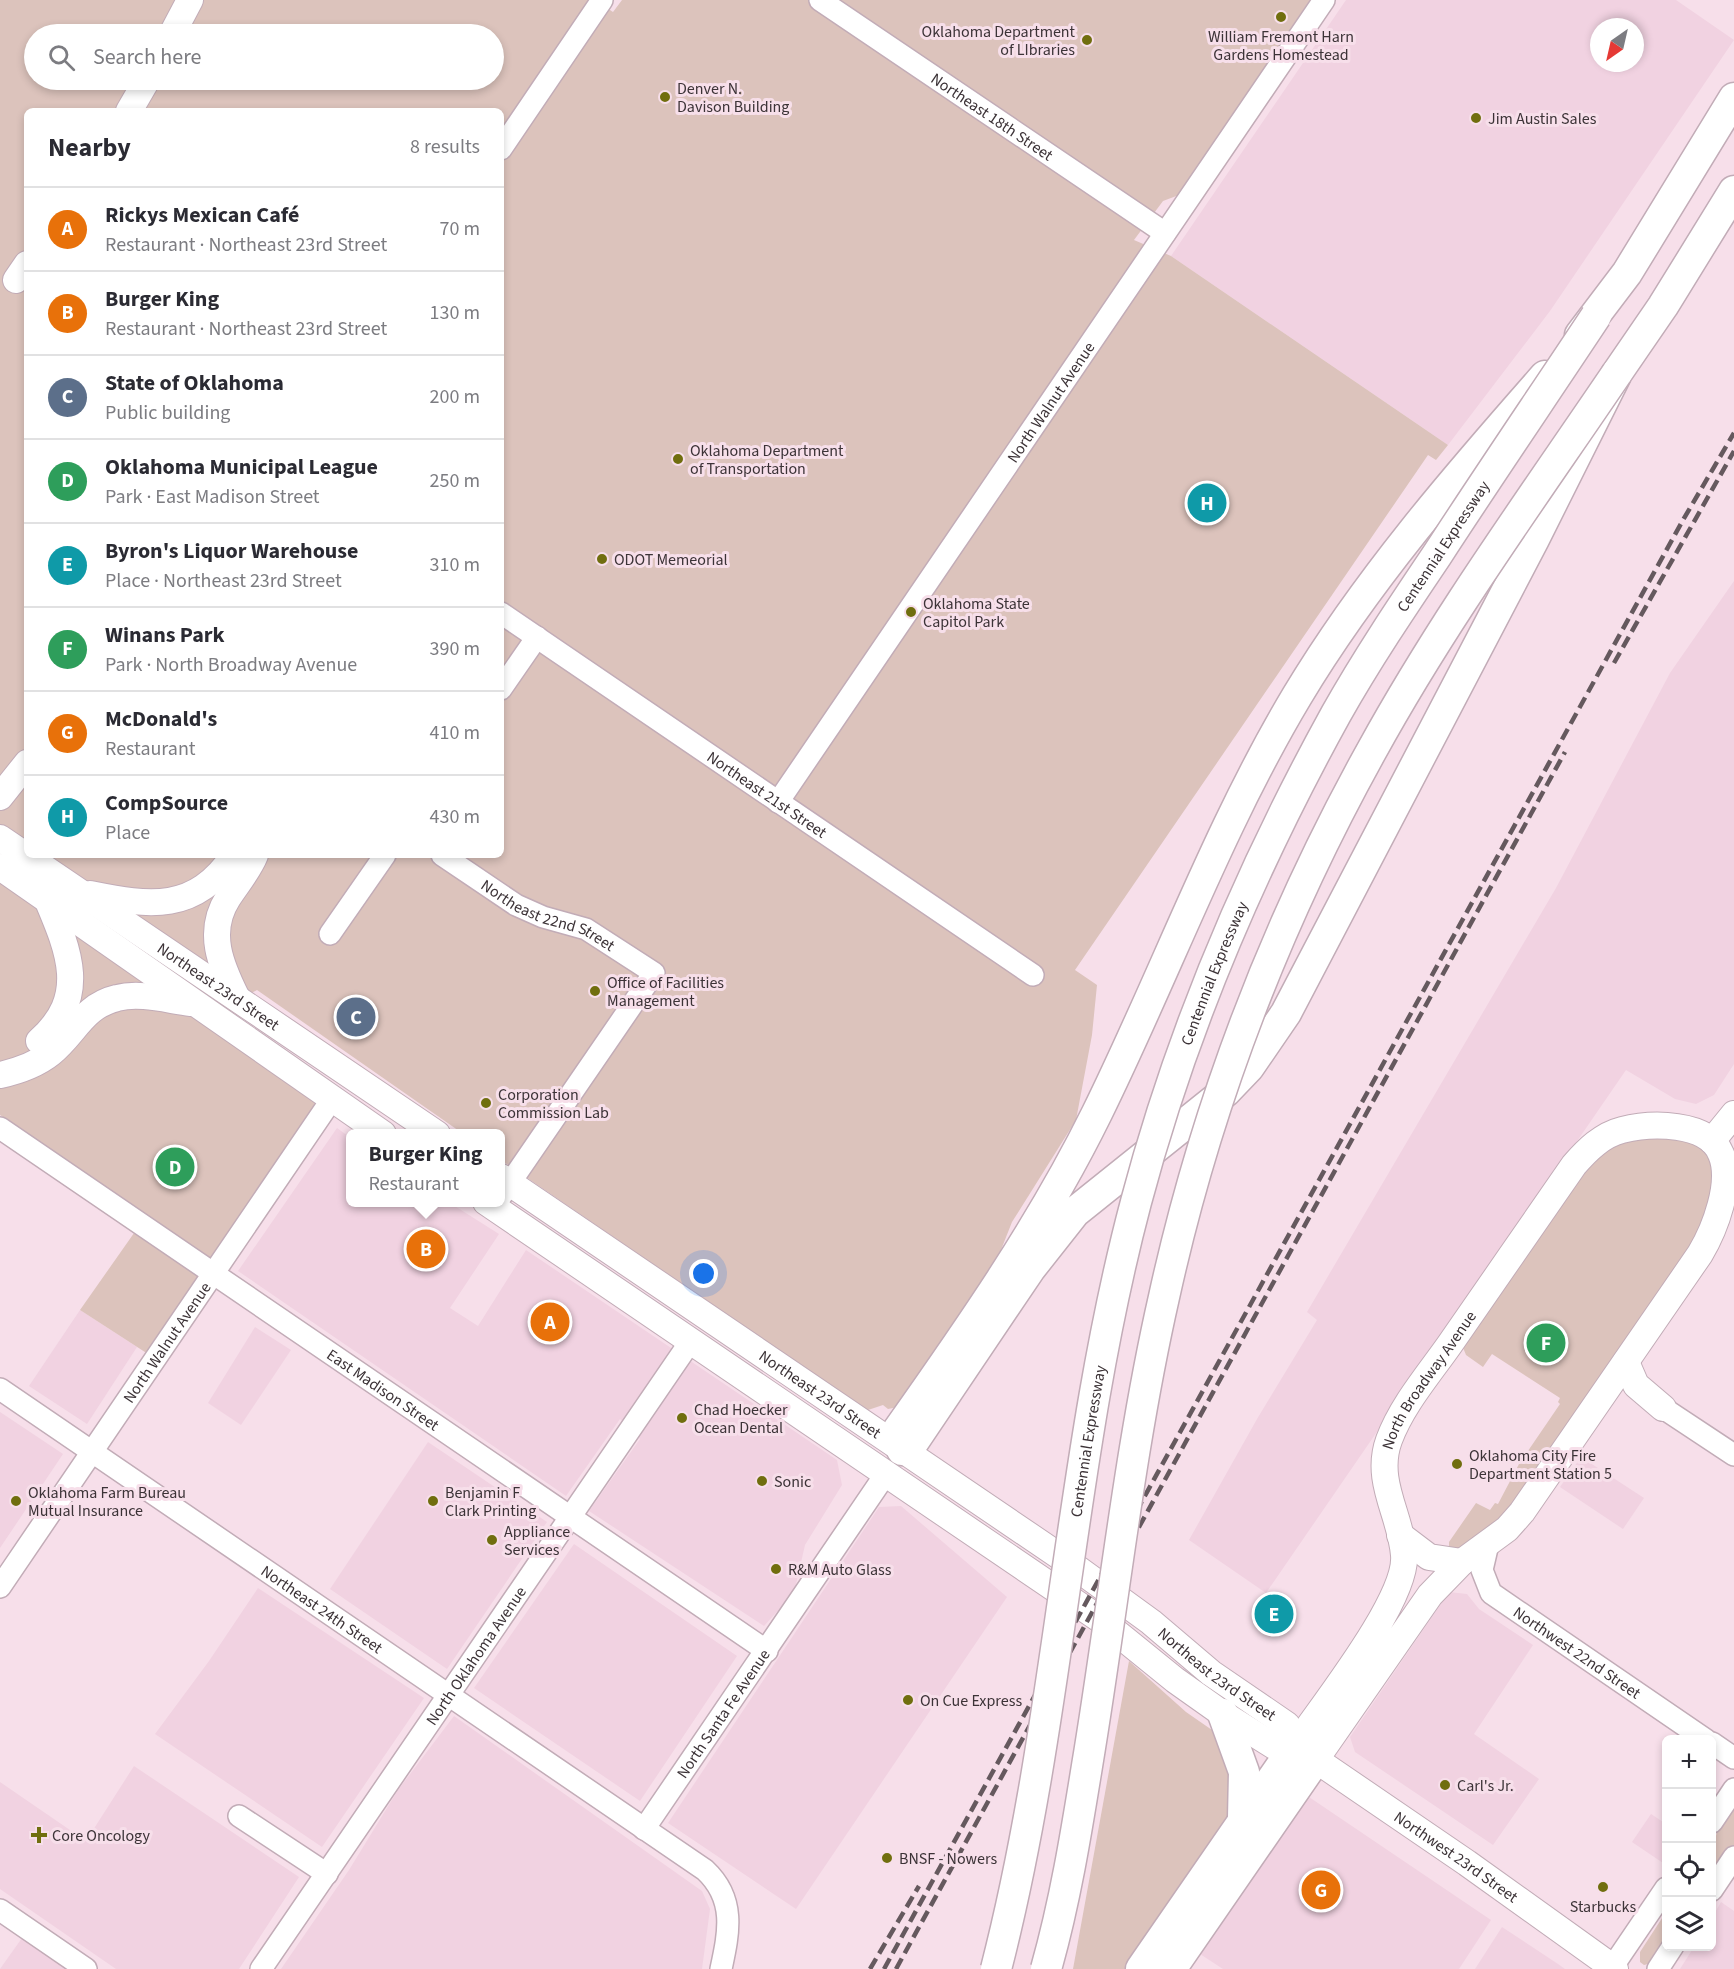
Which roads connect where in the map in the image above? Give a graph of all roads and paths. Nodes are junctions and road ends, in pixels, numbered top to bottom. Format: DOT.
graph roads {
  1 [pos="190,0"];
  2 [pos="602,0"];
  3 [pos="820,0"];
  4 [pos="1324,0"];
  5 [pos="177,24"];
  6 [pos="139,93"];
  7 [pos="1734,98"];
  8 [pos="126,108"];
  9 [pos="504,145"];
  10 [pos="1734,191"];
  11 [pos="1165,233"];
  12 [pos="1596,316"];
  13 [pos="1617,373"];
  14 [pos="504,615"];
  15 [pos="537,637"];
  16 [pos="504,684"];
  17 [pos="24,767"];
  18 [pos="0,797"];
  19 [pos="778,802"];
  20 [pos="0,838"];
  21 [pos="24,854"];
  22 [pos="29,858"];
  23 [pos="232,858"];
  24 [pos="253,858"];
  25 [pos="383,858"];
  26 [pos="446,858"];
  27 [pos="0,867"];
  28 [pos="78,891"];
  29 [pos="46,899"];
  30 [pos="330,934"];
  31 [pos="1033,975"];
  32 [pos="237,999"];
  33 [pos="197,1004"];
  34 [pos="0,1058"];
  35 [pos="0,1075"];
  36 [pos="332,1099"];
  37 [pos="1734,1114"];
  38 [pos="0,1128"];
  39 [pos="376,1129"];
  40 [pos="430,1129"];
  41 [pos="1712,1141"];
  42 [pos="505,1185"];
  43 [pos="505,1199"];
  44 [pos="505,1200"];
  45 [pos="214,1272"];
  46 [pos="690,1342"];
  47 [pos="1626,1362"];
  48 [pos="0,1389"];
  49 [pos="1664,1408"];
  50 [pos="902,1450"];
  51 [pos="92,1452"];
  52 [pos="1734,1455"];
  53 [pos="885,1475"];
  54 [pos="570,1518"];
  55 [pos="1400,1535"];
  56 [pos="1488,1544"];
  57 [pos="1462,1562"];
  58 [pos="0,1587"];
  59 [pos="767,1651"];
  60 [pos="448,1694"];
  61 [pos="1223,1714"];
  62 [pos="1699,1735"];
  63 [pos="1716,1746"];
  64 [pos="1305,1753"];
  65 [pos="1734,1758"];
  66 [pos="1734,1789"];
  67 [pos="239,1816"];
  68 [pos="1716,1816"];
  69 [pos="1243,1818"];
  70 [pos="644,1829"];
  71 [pos="1734,1857"];
  72 [pos="327,1874"];
  73 [pos="1716,1884"];
  74 [pos="1662,1894"];
  75 [pos="0,1910"];
  76 [pos="1670,1951"];
  77 [pos="1613,1968"];
  78 [pos="86,1969"];
  79 [pos="261,1969"];
  80 [pos="721,1969"];
  81 [pos="996,1969"];
  82 [pos="1046,1969"];
  83 [pos="1141,1969"];
  84 [pos="1171,1969"];
  85 [pos="1658,1969"];
  1 -- 5 [label="main road"];
  2 -- 9 [label="street"];
  3 -- 11 [label="street, Northeast 18th Street"];
  4 -- 11 [label="street, North Walnut Avenue"];
  6 -- 8 [label="main road"];
  7 -- 12 [label="highway, Centennial Expressway"];
  10 -- 13 [label="highway"];
  11 -- 19 [label="street, North Walnut Avenue"];
  12 -- 50 [label="highway, bridge"];
  12 -- 81 [label="highway, Centennial Expressway, bridge"];
  13 -- 50 [label="highway, bridge"];
  13 -- 82 [label="highway, bridge"];
  14 -- 15 [label="street, Northeast 21st Street"];
  15 -- 16 [label="street"];
  15 -- 19 [label="street, Northeast 21st Street"];
  17 -- 18 [label="main road"];
  19 -- 31 [label="street, Northeast 21st Street"];
  20 -- 21 [label="main road, Northeast 23rd Street"];
  22 -- 28 [label="main road, Northeast 23rd Street"];
  23 -- 28 [label="main road"];
  24 -- 32 [label="main road"];
  25 -- 30 [label="street"];
  26 -- 42 [label="street, Northeast 22nd Street"];
  27 -- 29 [label="main road, Northeast 23rd Street"];
  28 -- 32 [label="main road, Northeast 23rd Street"];
  29 -- 33 [label="main road, Northeast 23rd Street"];
  29 -- 34 [label="main road"];
  32 -- 40 [label="main road, Northeast 23rd Street"];
  33 -- 35 [label="main road"];
  33 -- 36 [label="main road, Northeast 23rd Street"];
  36 -- 39 [label="main road, Northeast 23rd Street"];
  36 -- 45 [label="street, North Walnut Avenue"];
  37 -- 41 [label="main road"];
  38 -- 45 [label="street, East Madison Street"];
  41 -- 47 [label="main road"];
  41 -- 55 [label="main road, North Broadway Avenue"];
  43 -- 50 [label="main road, Northeast 23rd Street"];
  44 -- 46 [label="main road, Northeast 23rd Street"];
  45 -- 51 [label="street, North Walnut Avenue"];
  45 -- 54 [label="street, East Madison Street"];
  46 -- 53 [label="main road, Northeast 23rd Street"];
  46 -- 54 [label="street, North Oklahoma Avenue"];
  47 -- 49 [label="main road"];
  47 -- 56 [label="main road"];
  48 -- 51 [label="street, Northeast 24th Street"];
  49 -- 52 [label="street"];
  50 -- 53 [label="main road, North Santa Fe Avenue"];
  50 -- 64 [label="main road, Northeast 23rd Street"];
  51 -- 58 [label="street, North Walnut Avenue"];
  51 -- 60 [label="street, Northeast 24th Street"];
  53 -- 59 [label="street, North Santa Fe Avenue"];
  53 -- 61 [label="main road, Northeast 23rd Street"];
  54 -- 59 [label="street, East Madison Street"];
  54 -- 60 [label="street, North Oklahoma Avenue"];
  55 -- 57 [label="main road"];
  55 -- 64 [label="main road, North Broadway Avenue"];
  56 -- 57 [label="main road"];
  56 -- 62 [label="street, Northwest 22nd Street"];
  57 -- 64 [label="main road"];
  59 -- 70 [label="street, North Santa Fe Avenue"];
  60 -- 70 [label="street, Northeast 24th Street"];
  60 -- 72 [label="street, North Oklahoma Avenue"];
  61 -- 64 [label="main road, Northeast 23rd Street"];
  61 -- 69 [label="highway"];
  63 -- 65 [label="street"];
  64 -- 69 [label="highway"];
  64 -- 77 [label="main road, Northwest 23rd Street"];
  64 -- 84 [label="highway"];
  66 -- 68 [label="street"];
  67 -- 72 [label="street"];
  69 -- 83 [label="highway"];
  70 -- 80 [label="street"];
  71 -- 73 [label="street"];
  72 -- 79 [label="street, North Oklahoma Avenue"];
  74 -- 77 [label="street"];
  75 -- 78 [label="street"];
  76 -- 85 [label="street"];
}
